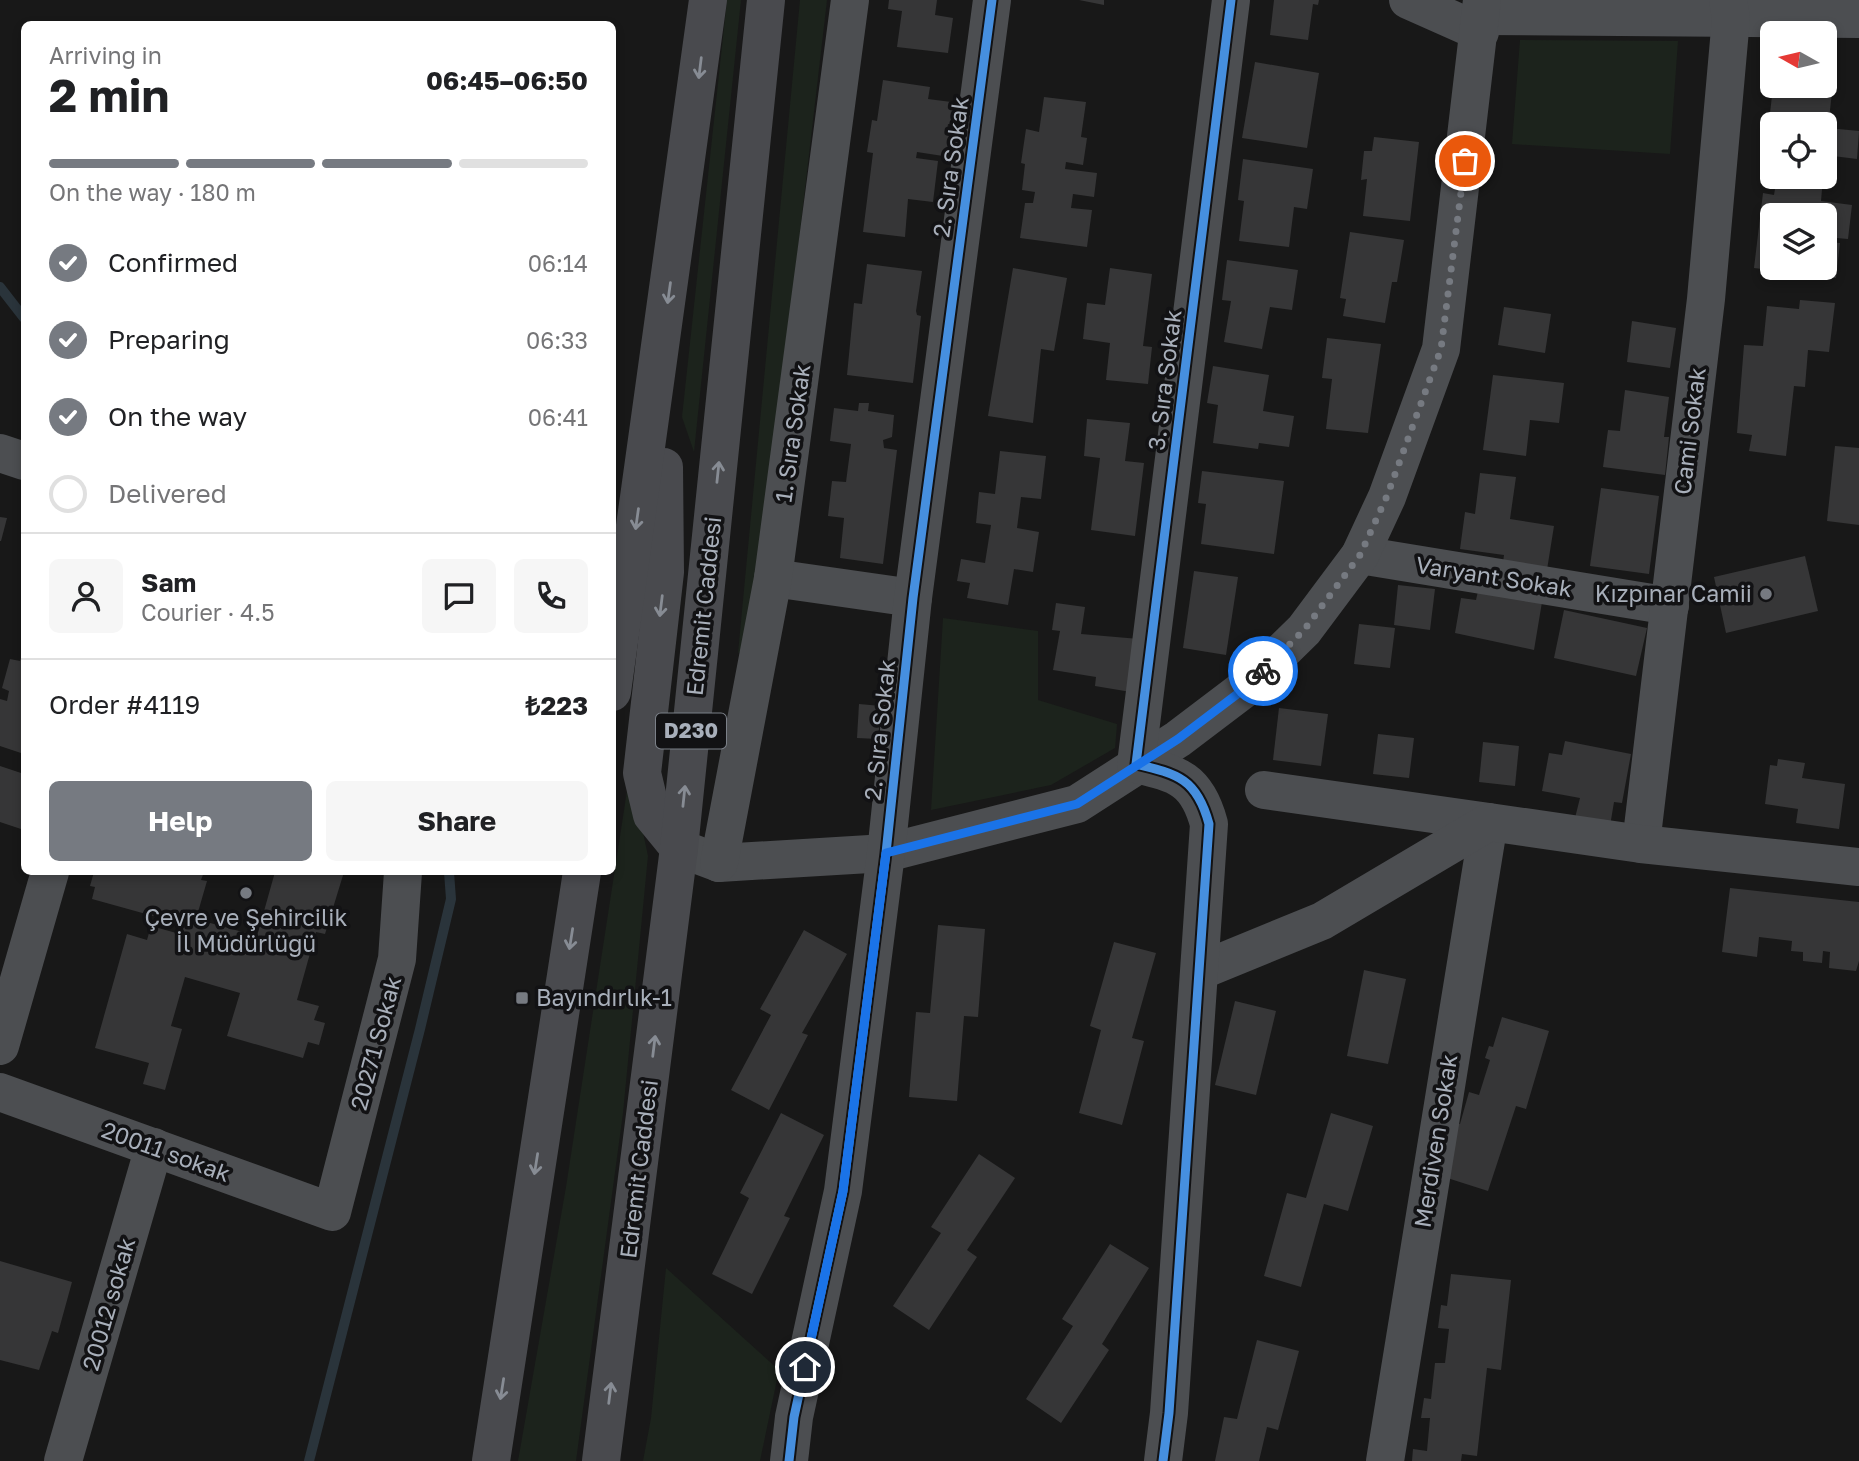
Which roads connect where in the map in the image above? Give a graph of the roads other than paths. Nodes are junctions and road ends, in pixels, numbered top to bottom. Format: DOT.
graph roads {
  1 [pos="708,0"];
  2 [pos="766,0"];
  3 [pos="850,0"];
  4 [pos="992,0"];
  5 [pos="1231,0"];
  6 [pos="1408,0"];
  7 [pos="1729,9"];
  8 [pos="1481,16"];
  9 [pos="1859,19"];
  10 [pos="662,342"];
  11 [pos="0,453"];
  12 [pos="21,460"];
  13 [pos="1360,555"];
  14 [pos="773,578"];
  15 [pos="913,598"];
  16 [pos="1670,606"];
  17 [pos="616,660"];
  18 [pos="1136,764"];
  19 [pos="1264,790"];
  20 [pos="1489,822"];
  21 [pos="1641,844"];
  22 [pos="679,848"];
  23 [pos="886,853"];
  24 [pos="719,863"];
  25 [pos="1859,867"];
  26 [pos="49,875"];
  27 [pos="403,875"];
  28 [pos="582,875"];
  29 [pos="1200,971"];
  30 [pos="0,1046"];
  31 [pos="0,1092"];
  32 [pos="154,1147"];
  33 [pos="332,1212"];
  34 [pos="63,1461"];
  35 [pos="491,1461"];
  36 [pos="601,1461"];
  37 [pos="789,1461"];
  38 [pos="1163,1461"];
  39 [pos="1385,1461"];
  1 -- 10 [label="highway, one-way"];
  22 -- 2 [label="highway, Edremit Caddesi / D230, one-way"];
  3 -- 14 [label="street, 1. Sıra Sokak"];
  4 -- 15 [label="street, 2. Sıra Sokak"];
  5 -- 18 [label="street, 3. Sıra Sokak"];
  6 -- 8 [label="street"];
  7 -- 8 [label="street"];
  7 -- 9 [label="street"];
  7 -- 16 [label="street, Cami Sokak"];
  8 -- 13 [label="street"];
  10 -- 17 [label="highway, one-way"];
  10 -- 22 [label="highway, one-way"];
  11 -- 12 [label="street"];
  13 -- 16 [label="street, Varyant Sokak"];
  13 -- 18 [label="street"];
  14 -- 15 [label="street"];
  14 -- 24 [label="street, 1. Sıra Sokak"];
  15 -- 23 [label="street, 2. Sıra Sokak"];
  16 -- 21 [label="street, Cami Sokak"];
  18 -- 23 [label="street"];
  18 -- 29 [label="street"];
  19 -- 20 [label="street"];
  20 -- 21 [label="street"];
  20 -- 29 [label="street"];
  20 -- 39 [label="street, Merdiven Sokak"];
  21 -- 25 [label="street"];
  22 -- 24 [label="street"];
  36 -- 22 [label="highway, Edremit Caddesi / D230, one-way"];
  23 -- 24 [label="street"];
  23 -- 37 [label="street, 2. Sıra Sokak"];
  26 -- 30 [label="street"];
  27 -- 33 [label="street, 20271 Sokak"];
  28 -- 35 [label="highway, one-way"];
  29 -- 38 [label="street"];
  31 -- 32 [label="street, 20011 sokak"];
  32 -- 33 [label="street, 20011 sokak"];
  32 -- 34 [label="street, 20012 sokak"];
}
